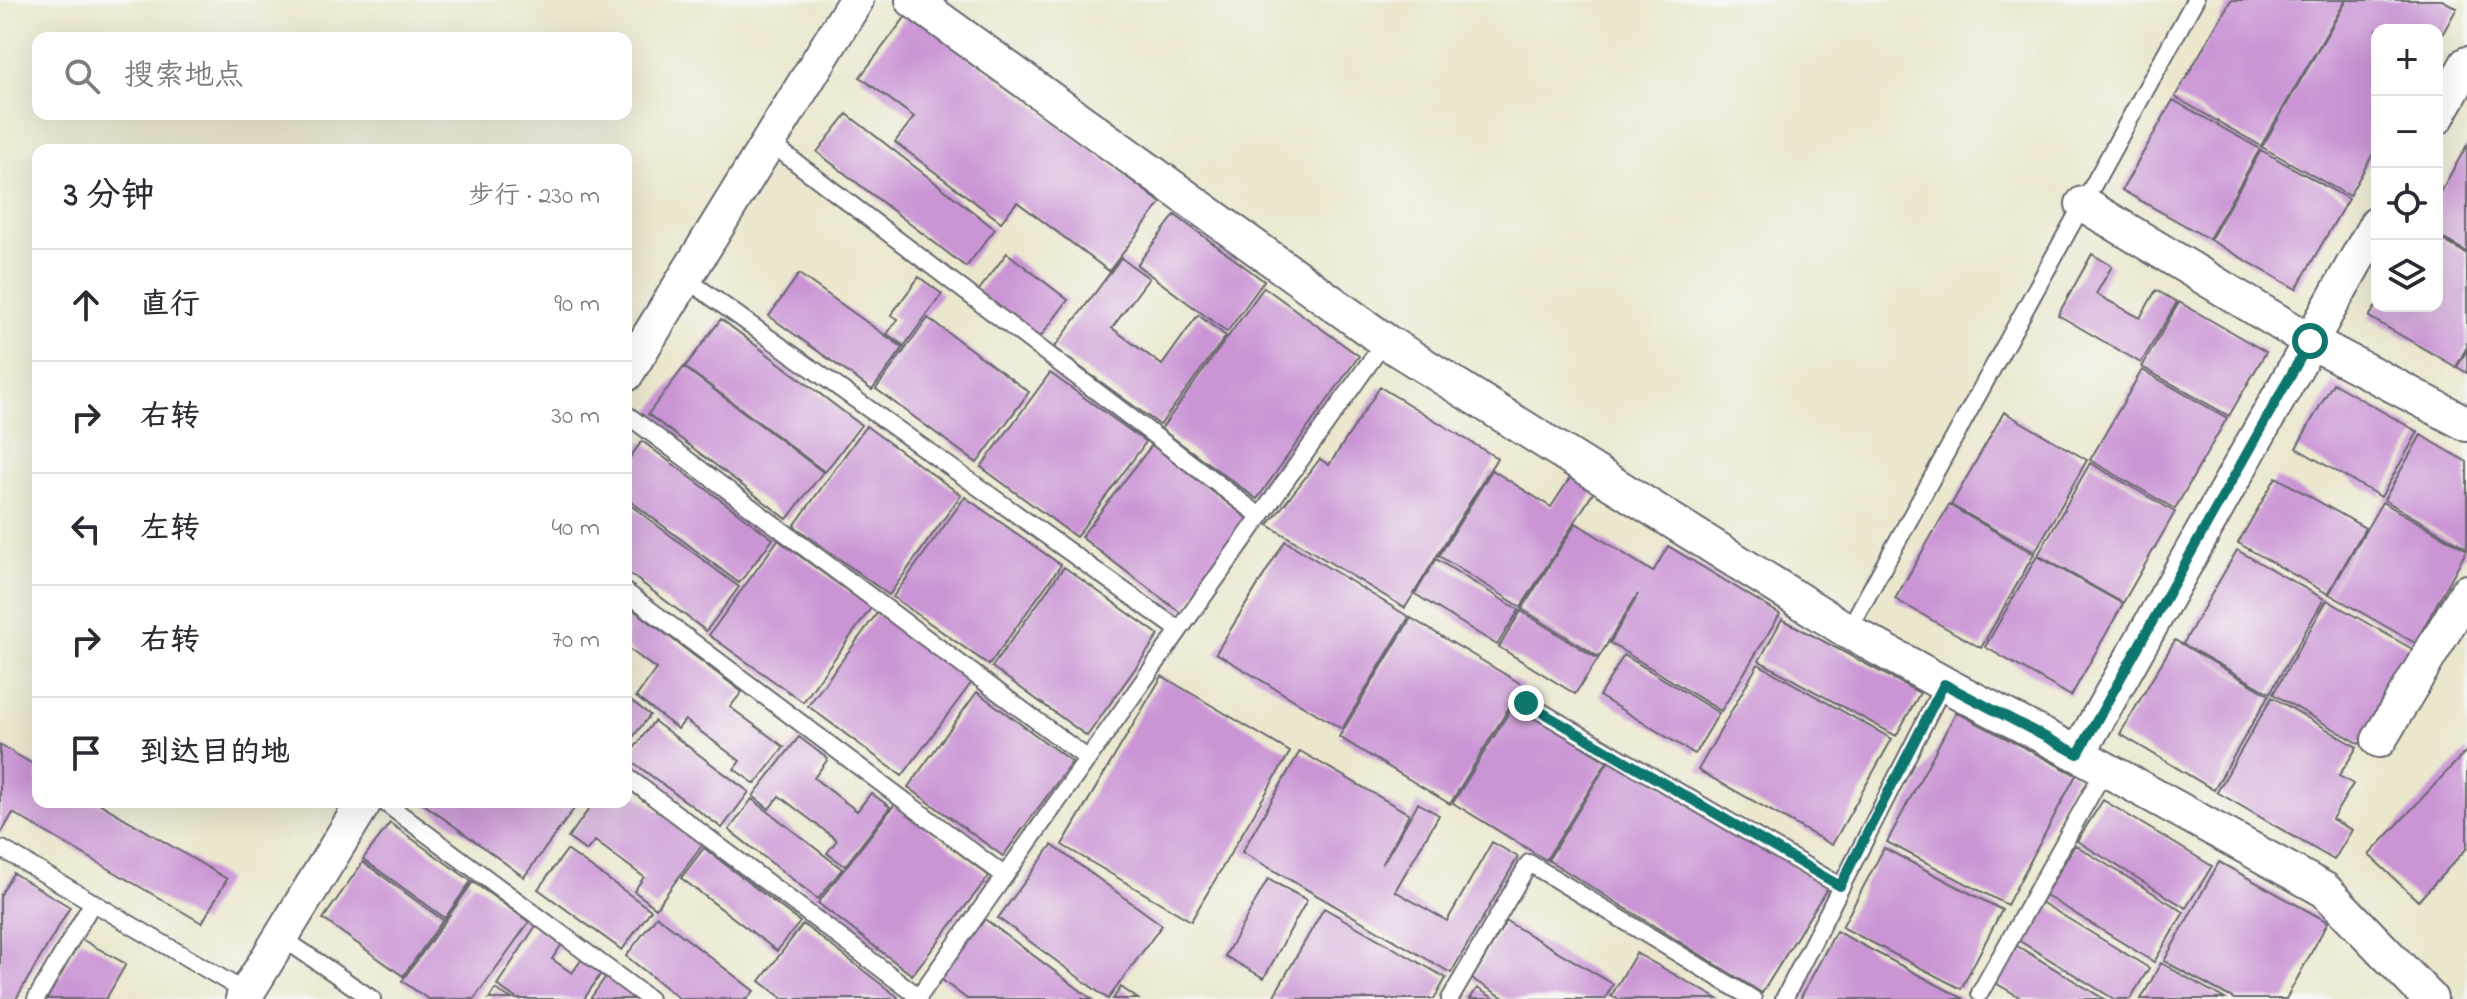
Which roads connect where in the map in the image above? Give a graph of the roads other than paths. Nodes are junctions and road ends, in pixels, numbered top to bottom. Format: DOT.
graph roads {
  1 [pos="856,0"];
  2 [pos="913,0"];
  3 [pos="2195,0"];
  4 [pos="2467,64"];
  5 [pos="2443,106"];
  6 [pos="769,142"];
  7 [pos="2083,204"];
  8 [pos="2371,234"];
  9 [pos="685,278"];
  10 [pos="1385,341"];
  11 [pos="2310,341"];
  12 [pos="632,364"];
  13 [pos="632,418"];
  14 [pos="2467,424"];
  15 [pos="1260,516"];
  16 [pos="2467,592"];
  17 [pos="632,596"];
  18 [pos="1179,630"];
  19 [pos="1848,631"];
  20 [pos="1944,684"];
  21 [pos="1526,703"];
  22 [pos="2379,740"];
  23 [pos="1088,759"];
  24 [pos="2091,761"];
  25 [pos="632,781"];
  26 [pos="360,808"];
  27 [pos="392,808"];
  28 [pos="0,852"];
  29 [pos="1005,876"];
  30 [pos="1840,886"];
  31 [pos="93,902"];
  32 [pos="281,937"];
  33 [pos="1980,993"];
  34 [pos="245,996"];
  35 [pos="918,998"];
  36 [pos="36,999"];
  37 [pos="372,999"];
  38 [pos="649,999"];
  39 [pos="1450,999"];
  40 [pos="1753,999"];
  41 [pos="1784,999"];
  42 [pos="2430,999"];
  1 -- 6 [label="street"];
  2 -- 10 [label="street"];
  3 -- 7 [label="lane"];
  4 -- 5 [label="street"];
  6 -- 9 [label="street"];
  6 -- 15 [label="lane"];
  7 -- 11 [label="street"];
  7 -- 19 [label="lane"];
  8 -- 11 [label="street"];
  9 -- 12 [label="street"];
  9 -- 18 [label="lane"];
  10 -- 15 [label="lane"];
  10 -- 19 [label="street"];
  11 -- 14 [label="street"];
  11 -- 24 [label="street"];
  13 -- 23 [label="lane"];
  15 -- 18 [label="lane"];
  16 -- 22 [label="street"];
  17 -- 29 [label="lane"];
  18 -- 23 [label="lane"];
  19 -- 20 [label="street"];
  20 -- 24 [label="street"];
  20 -- 30 [label="lane"];
  21 -- 30 [label="lane"];
  23 -- 29 [label="lane"];
  24 -- 33 [label="lane"];
  24 -- 42 [label="street"];
  25 -- 35 [label="lane"];
  26 -- 32 [label="street"];
  27 -- 38 [label="lane"];
  28 -- 31 [label="lane"];
  29 -- 35 [label="lane"];
  30 -- 41 [label="lane"];
  31 -- 34 [label="lane"];
  31 -- 36 [label="lane"];
  32 -- 34 [label="street"];
  32 -- 37 [label="lane"];
  39 -- 40 [label="lane"];
}
